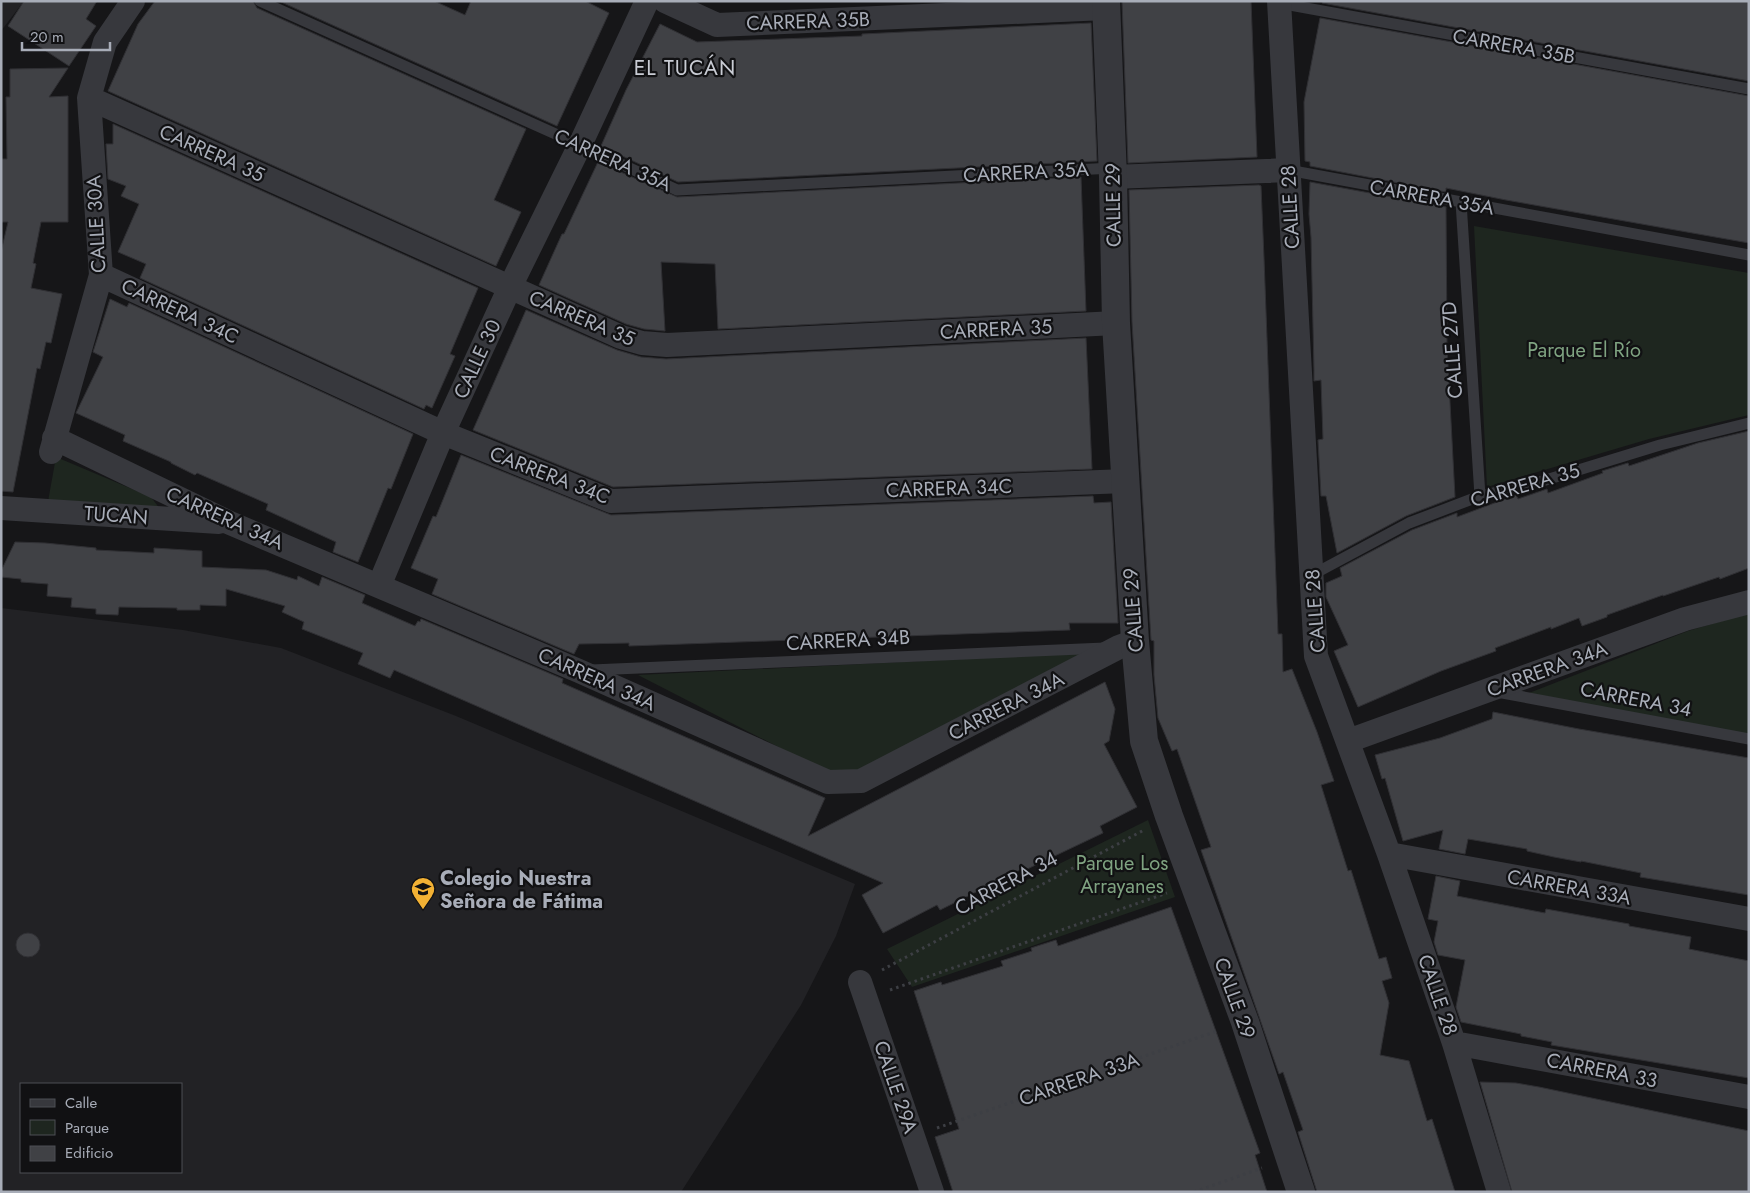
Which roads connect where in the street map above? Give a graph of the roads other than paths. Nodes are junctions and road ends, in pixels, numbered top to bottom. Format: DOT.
graph roads {
  1 [pos="133,1"];
  2 [pos="260,1"];
  3 [pos="647,1"];
  4 [pos="666,1"];
  5 [pos="1279,2"];
  6 [pos="1106,4"];
  7 [pos="1749,89"];
  8 [pos="89,98"];
  9 [pos="580,145"];
  10 [pos="1288,170"];
  11 [pos="1113,172"];
  12 [pos="1461,202"];
  13 [pos="1749,255"];
  14 [pos="101,275"];
  15 [pos="510,287"];
  16 [pos="1116,323"];
  17 [pos="1749,423"];
  18 [pos="442,433"];
  19 [pos="53,445"];
  20 [pos="1126,481"];
  21 [pos="1480,496"];
  22 [pos="1,508"];
  23 [pos="230,523"];
  24 [pos="1312,574"];
  25 [pos="379,586"];
  26 [pos="1749,602"];
  27 [pos="1127,644"];
  28 [pos="579,671"];
  29 [pos="1487,691"];
  30 [pos="1749,740"];
  31 [pos="1348,741"];
  32 [pos="1389,854"];
  33 [pos="1749,919"];
  34 [pos="863,990"];
  35 [pos="1454,1043"];
  36 [pos="1749,1097"];
  37 [pos="932,1192"];
  38 [pos="1300,1192"];
  39 [pos="1499,1192"];
  1 -- 8 [label="street, CALLE 30A"];
  2 -- 9 [label="lane, CARRERA 35A"];
  3 -- 9 [label="street, CALLE 30"];
  4 -- 6 [label="street, CARRERA 35B"];
  5 -- 7 [label="lane, CARRERA 35B"];
  5 -- 10 [label="street, CALLE 28"];
  6 -- 11 [label="street, CALLE 29"];
  8 -- 14 [label="street, CALLE 30A"];
  8 -- 15 [label="street, CARRERA 35"];
  9 -- 11 [label="lane, CARRERA 35A"];
  9 -- 15 [label="street, CALLE 30"];
  10 -- 11 [label="street, CARRERA 35A"];
  10 -- 12 [label="lane, CARRERA 35A"];
  10 -- 24 [label="street, CALLE 28"];
  11 -- 16 [label="street, CALLE 29"];
  12 -- 13 [label="lane, CARRERA 35A"];
  12 -- 21 [label="lane, CALLE 27D"];
  14 -- 18 [label="street, CARRERA 34C"];
  14 -- 19 [label="street, CALLE 30A"];
  15 -- 16 [label="street, CARRERA 35"];
  15 -- 18 [label="street, CALLE 30"];
  16 -- 20 [label="street, CALLE 29"];
  17 -- 21 [label="lane, CARRERA 35"];
  18 -- 20 [label="street, CARRERA 34C"];
  18 -- 25 [label="street, CALLE 30"];
  19 -- 23 [label="street, CARRERA 34A"];
  20 -- 27 [label="street, CALLE 29"];
  21 -- 24 [label="lane, CARRERA 35"];
  22 -- 23 [label="street, TUCAN"];
  23 -- 25 [label="street, CARRERA 34A"];
  24 -- 31 [label="street, CALLE 28"];
  25 -- 28 [label="street, CARRERA 34A"];
  26 -- 29 [label="street, CARRERA 34A"];
  27 -- 28 [label="lane, CARRERA 34B"];
  27 -- 28 [label="street, CARRERA 34A"];
  27 -- 38 [label="street, CALLE 29"];
  29 -- 30 [label="lane, CARRERA 34"];
  29 -- 31 [label="street, CARRERA 34A"];
  31 -- 32 [label="street, CALLE 28"];
  32 -- 33 [label="street, CARRERA 33A"];
  32 -- 35 [label="street, CALLE 28"];
  34 -- 37 [label="street, CALLE 29A"];
  35 -- 36 [label="street, CARRERA 33"];
  35 -- 39 [label="street, CALLE 28"];
}
